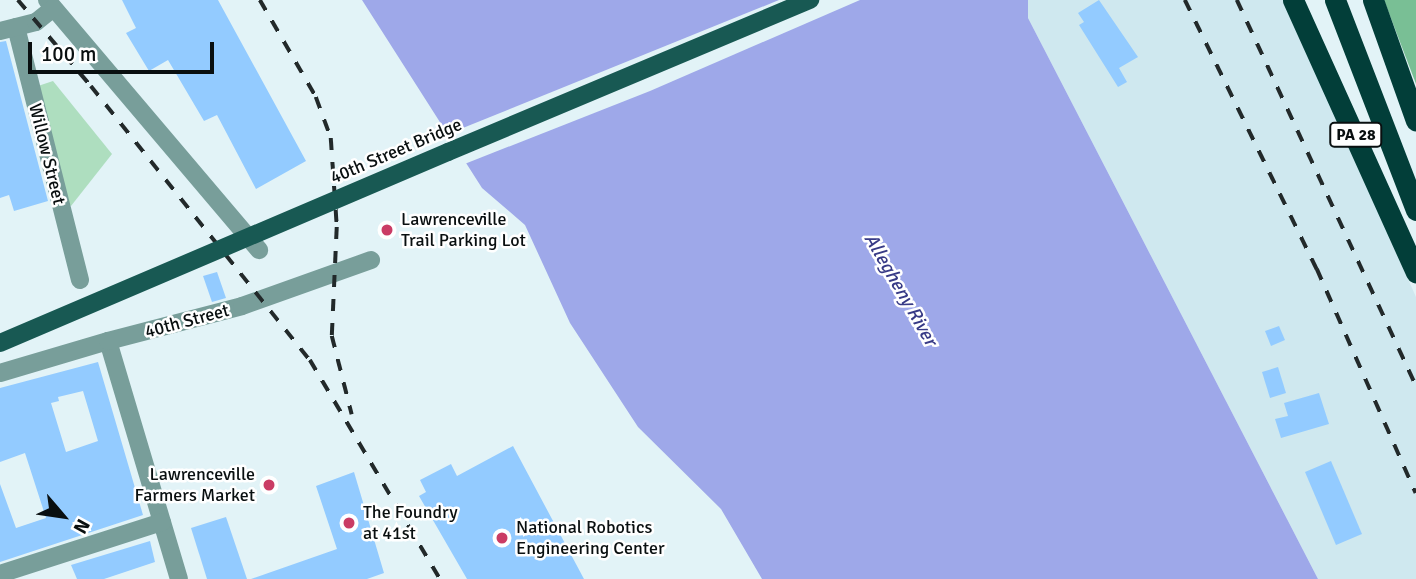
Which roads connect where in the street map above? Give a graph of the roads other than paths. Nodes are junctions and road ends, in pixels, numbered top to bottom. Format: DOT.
graph roads {
  1 [pos="810,0"];
  2 [pos="1293,0"];
  3 [pos="1335,0"];
  4 [pos="1349,0"];
  5 [pos="1362,0"];
  6 [pos="1373,0"];
  7 [pos="50,4"];
  8 [pos="8,29"];
  9 [pos="1400,81"];
  10 [pos="1416,121"];
  11 [pos="1416,180"];
  12 [pos="1416,210"];
  13 [pos="259,250"];
  14 [pos="371,260"];
  15 [pos="1416,272"];
  16 [pos="80,280"];
  17 [pos="108,341"];
  18 [pos="0,343"];
  19 [pos="0,373"];
  20 [pos="162,522"];
  21 [pos="0,574"];
  22 [pos="179,579"];
  1 -- 18 [label="main road, 40th Street Bridge, bridge"];
  2 -- 15 [label="highway, PA 28"];
  3 -- 12 [label="highway"];
  4 -- 11 [label="highway"];
  5 -- 9 [label="highway"];
  6 -- 9 [label="highway"];
  7 -- 8 [label="street"];
  7 -- 13 [label="street"];
  8 -- 16 [label="street, Willow Street"];
  9 -- 10 [label="highway"];
  14 -- 17 [label="street, 40th Street"];
  17 -- 19 [label="street, 40th Street"];
  17 -- 20 [label="street"];
  20 -- 21 [label="street"];
  20 -- 22 [label="street"];
}
